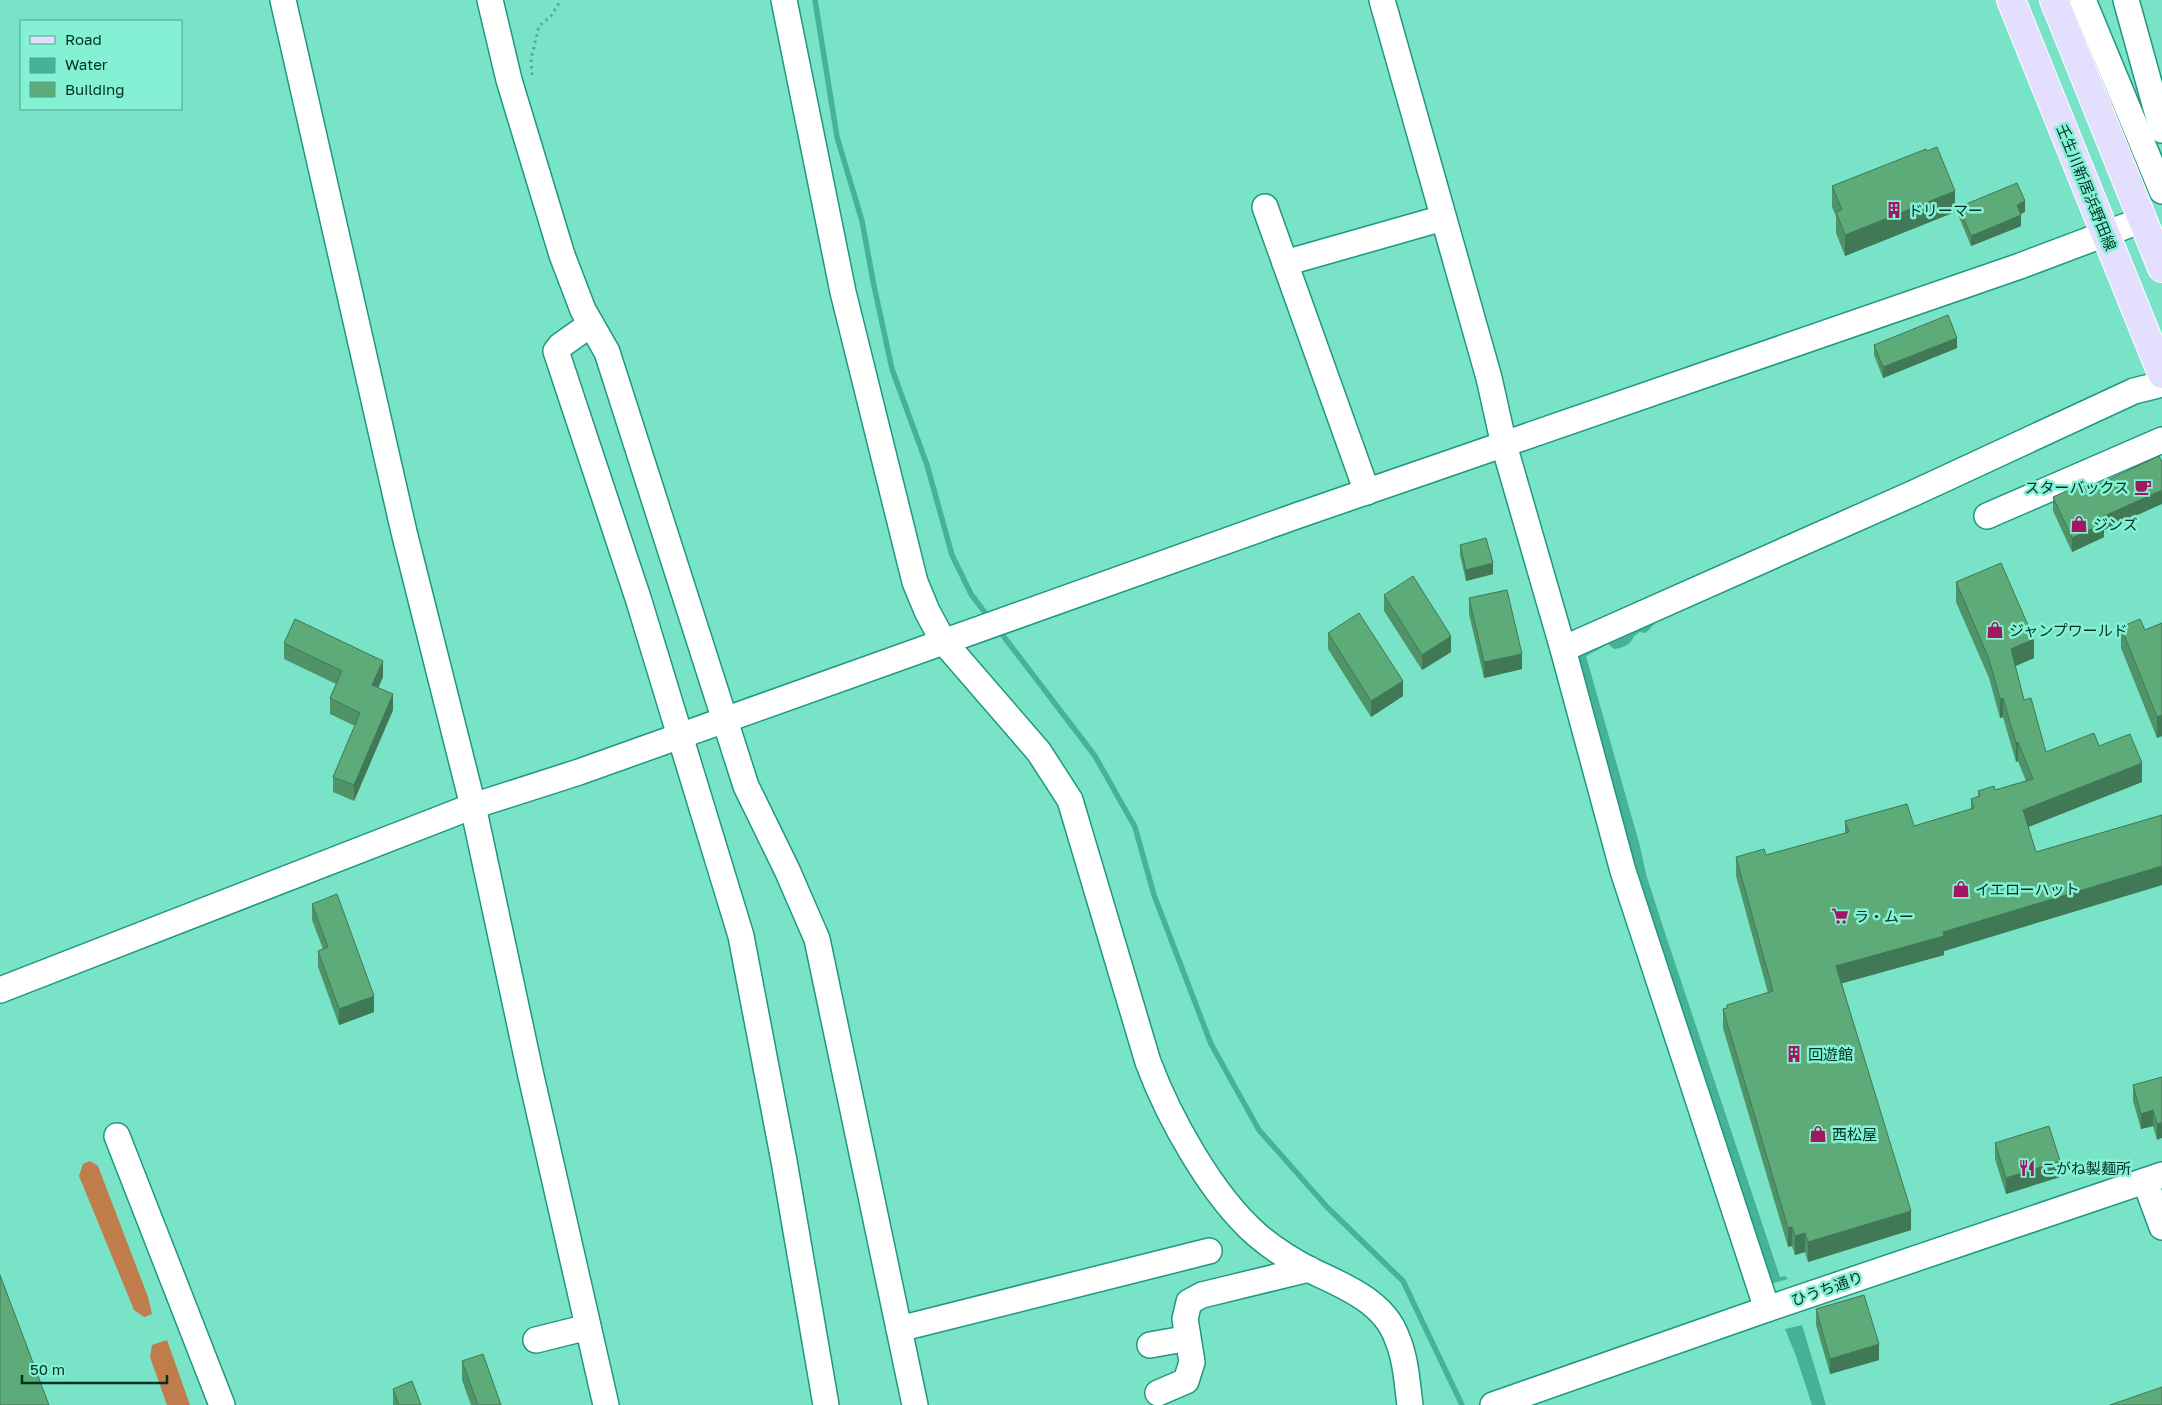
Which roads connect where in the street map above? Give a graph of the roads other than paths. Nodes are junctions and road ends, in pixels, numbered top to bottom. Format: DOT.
graph roads {
  1 [pos="283,0"];
  2 [pos="490,0"];
  3 [pos="784,0"];
  4 [pos="1382,0"];
  5 [pos="2011,0"];
  6 [pos="2054,0"];
  7 [pos="2084,0"];
  8 [pos="2126,0"];
  9 [pos="2162,130"];
  10 [pos="2162,191"];
  11 [pos="1265,207"];
  12 [pos="1443,218"];
  13 [pos="2142,220"];
  14 [pos="2107,234"];
  15 [pos="1284,263"];
  16 [pos="2162,268"];
  17 [pos="591,324"];
  18 [pos="2162,374"];
  19 [pos="2162,384"];
  20 [pos="2162,440"];
  21 [pos="1504,445"];
  22 [pos="1367,492"];
  23 [pos="1988,516"];
  24 [pos="943,641"];
  25 [pos="1563,649"];
  26 [pos="724,720"];
  27 [pos="679,736"];
  28 [pos="473,806"];
  29 [pos="0,990"];
  30 [pos="117,1136"];
  31 [pos="2154,1178"];
  32 [pos="2162,1227"];
  33 [pos="1209,1251"];
  34 [pos="1309,1269"];
  35 [pos="1767,1309"];
  36 [pos="588,1327"];
  37 [pos="899,1329"];
  38 [pos="1187,1333"];
  39 [pos="536,1340"];
  40 [pos="1150,1345"];
  41 [pos="1158,1393"];
  42 [pos="222,1405"];
  43 [pos="606,1405"];
  44 [pos="826,1405"];
  45 [pos="914,1405"];
  46 [pos="1410,1405"];
  47 [pos="1493,1405"];
  1 -- 28 [label="street"];
  2 -- 17 [label="street"];
  3 -- 24 [label="street"];
  4 -- 12 [label="street"];
  5 -- 14 [label="main road, 壬生川新居浜野田線"];
  6 -- 13 [label="main road"];
  7 -- 10 [label="street"];
  8 -- 9 [label="street"];
  11 -- 15 [label="street"];
  12 -- 15 [label="street"];
  12 -- 21 [label="street"];
  13 -- 14 [label="street"];
  13 -- 16 [label="main road"];
  14 -- 18 [label="main road, 壬生川新居浜野田線"];
  14 -- 21 [label="street"];
  15 -- 22 [label="street"];
  17 -- 26 [label="street"];
  17 -- 27 [label="street"];
  19 -- 25 [label="street"];
  20 -- 23 [label="street"];
  21 -- 22 [label="street"];
  21 -- 25 [label="street"];
  22 -- 24 [label="street"];
  24 -- 26 [label="street"];
  24 -- 34 [label="street"];
  25 -- 35 [label="street"];
  26 -- 27 [label="street"];
  26 -- 37 [label="street"];
  27 -- 28 [label="street"];
  27 -- 44 [label="street"];
  28 -- 29 [label="street"];
  28 -- 36 [label="street"];
  30 -- 42 [label="street"];
  31 -- 32 [label="street"];
  31 -- 35 [label="street, ひうち通り"];
  33 -- 37 [label="street"];
  34 -- 38 [label="street"];
  34 -- 46 [label="street"];
  35 -- 47 [label="street, ひうち通り"];
  36 -- 39 [label="street"];
  36 -- 43 [label="street"];
  37 -- 45 [label="street"];
  38 -- 40 [label="street"];
  38 -- 41 [label="street"];
}
